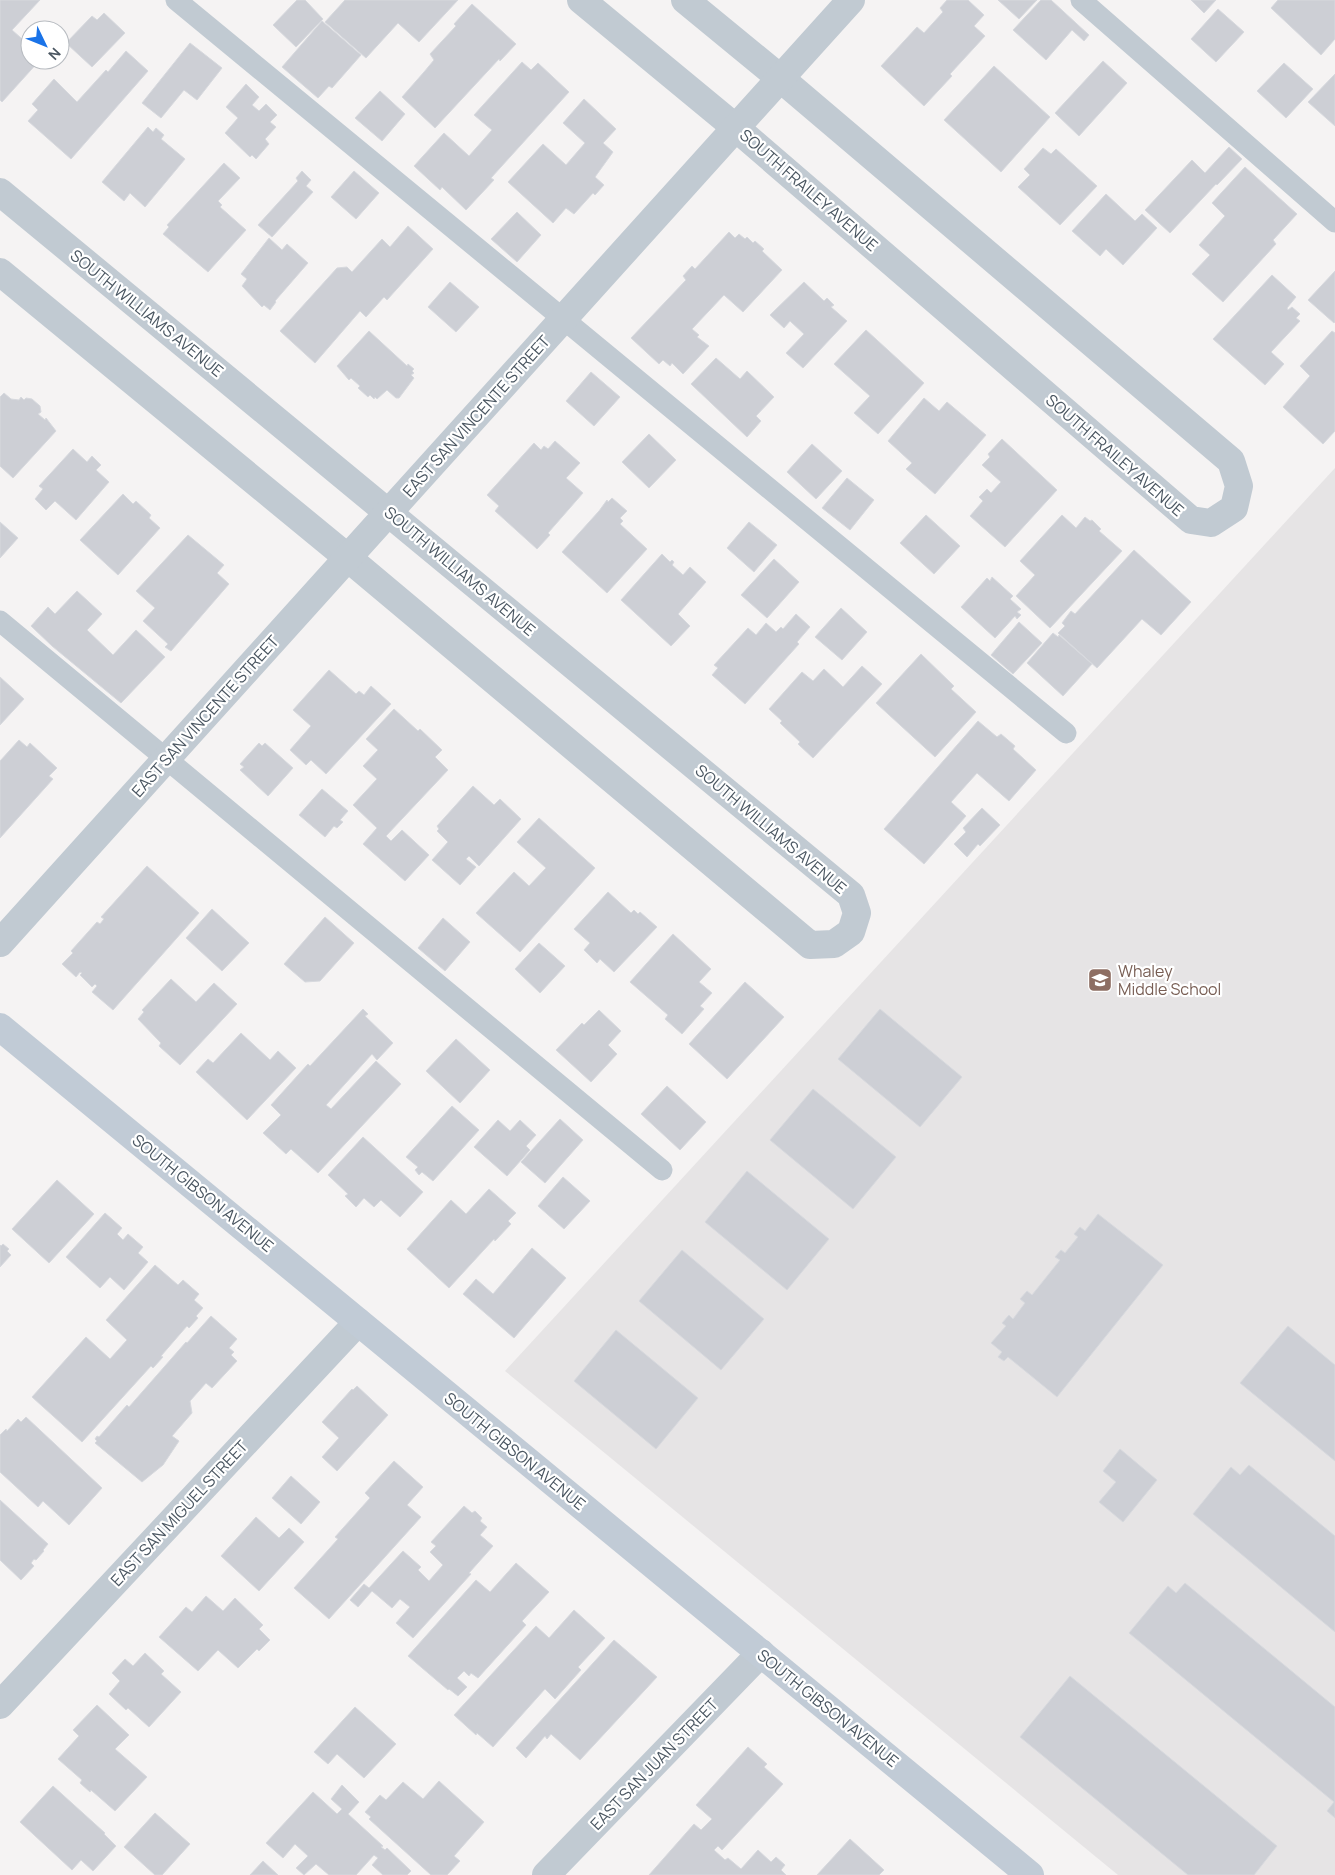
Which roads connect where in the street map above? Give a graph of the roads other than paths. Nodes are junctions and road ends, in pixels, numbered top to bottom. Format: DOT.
graph roads {
  1 [pos="176,0"];
  2 [pos="581,0"];
  3 [pos="685,0"];
  4 [pos="851,0"];
  5 [pos="1081,0"];
  6 [pos="780,78"];
  7 [pos="736,128"];
  8 [pos="0,192"];
  9 [pos="1335,222"];
  10 [pos="0,272"];
  11 [pos="563,320"];
  12 [pos="389,512"];
  13 [pos="348,558"];
  14 [pos="0,621"];
  15 [pos="1066,733"];
  16 [pos="167,758"];
  17 [pos="0,942"];
  18 [pos="0,1027"];
  19 [pos="662,1170"];
  20 [pos="358,1322"];
  21 [pos="761,1654"];
  22 [pos="0,1705"];
  23 [pos="546,1875"];
  24 [pos="1030,1875"];
  1 -- 11 [label="lane"];
  2 -- 7 [label="street, SOUTH FRAILEY AVENUE"];
  3 -- 6 [label="street, SOUTH FRAILEY AVENUE"];
  4 -- 6 [label="street, EAST SAN VINCENTE STREET"];
  5 -- 9 [label="lane"];
  6 -- 7 [label="street, EAST SAN VINCENTE STREET"];
  6 -- 7 [label="street, SOUTH FRAILEY AVENUE"];
  7 -- 11 [label="street, EAST SAN VINCENTE STREET"];
  8 -- 12 [label="street, SOUTH WILLIAMS AVENUE"];
  10 -- 13 [label="street, SOUTH WILLIAMS AVENUE"];
  11 -- 12 [label="street, EAST SAN VINCENTE STREET"];
  11 -- 15 [label="lane"];
  12 -- 13 [label="street, EAST SAN VINCENTE STREET"];
  12 -- 13 [label="street, SOUTH WILLIAMS AVENUE"];
  13 -- 16 [label="street, EAST SAN VINCENTE STREET"];
  14 -- 16 [label="lane"];
  16 -- 17 [label="street, EAST SAN VINCENTE STREET"];
  16 -- 19 [label="lane"];
  18 -- 20 [label="street, SOUTH GIBSON AVENUE"];
  20 -- 21 [label="street, SOUTH GIBSON AVENUE"];
  20 -- 22 [label="street, EAST SAN MIGUEL STREET"];
  21 -- 23 [label="street, EAST SAN JUAN STREET"];
  21 -- 24 [label="street, SOUTH GIBSON AVENUE"];
}
